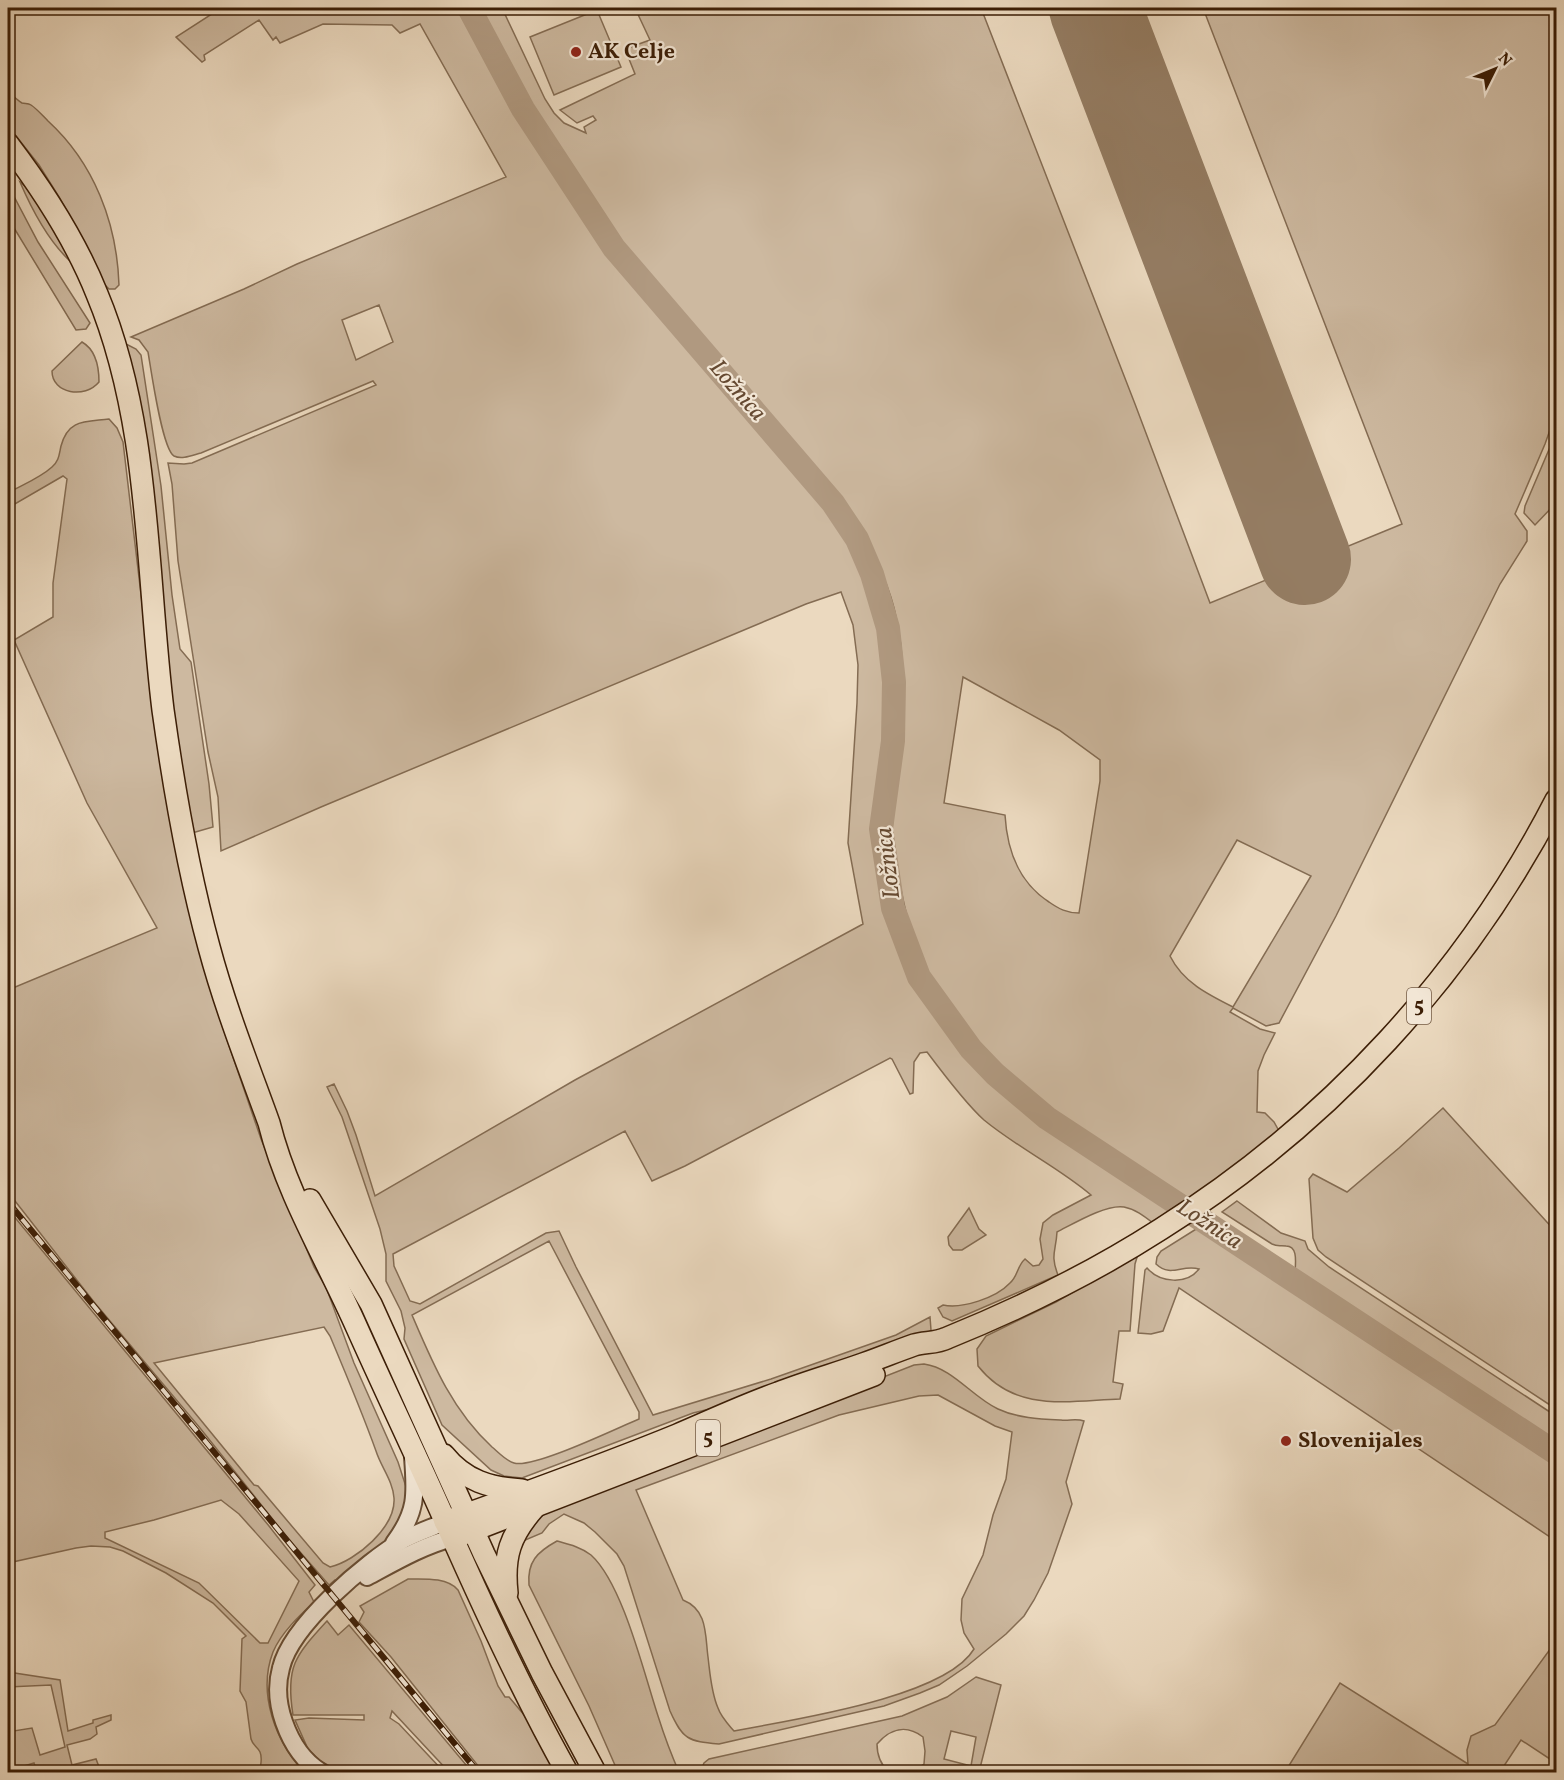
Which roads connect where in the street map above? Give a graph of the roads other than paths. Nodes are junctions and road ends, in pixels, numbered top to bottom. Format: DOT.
graph roads {
  1 [pos="8,144"];
  2 [pos="1557,800"];
  3 [pos="269,1123"];
  4 [pos="435,1444"];
  5 [pos="413,1453"];
  6 [pos="532,1498"];
  7 [pos="469,1522"];
  8 [pos="449,1530"];
  9 [pos="389,1550"];
  10 [pos="338,1593"];
  11 [pos="508,1603"];
  12 [pos="321,1773"];
  13 [pos="567,1773"];
  14 [pos="595,1773"];
  1 -- 3 [label="main road"];
  2 -- 6 [label="main road, 5"];
  3 -- 4 [label="main road"];
  3 -- 5 [label="main road"];
  4 -- 6 [label="main road"];
  4 -- 7 [label="main road"];
  5 -- 8 [label="main road"];
  5 -- 9 [label="street"];
  6 -- 7 [label="main road, 5"];
  6 -- 11 [label="main road"];
  7 -- 8 [label="main road, 5"];
  7 -- 11 [label="main road"];
  8 -- 9 [label="street"];
  8 -- 10 [label="street"];
  8 -- 13 [label="main road"];
  9 -- 10 [label="street"];
  10 -- 12 [label="street"];
  11 -- 14 [label="main road"];
}
